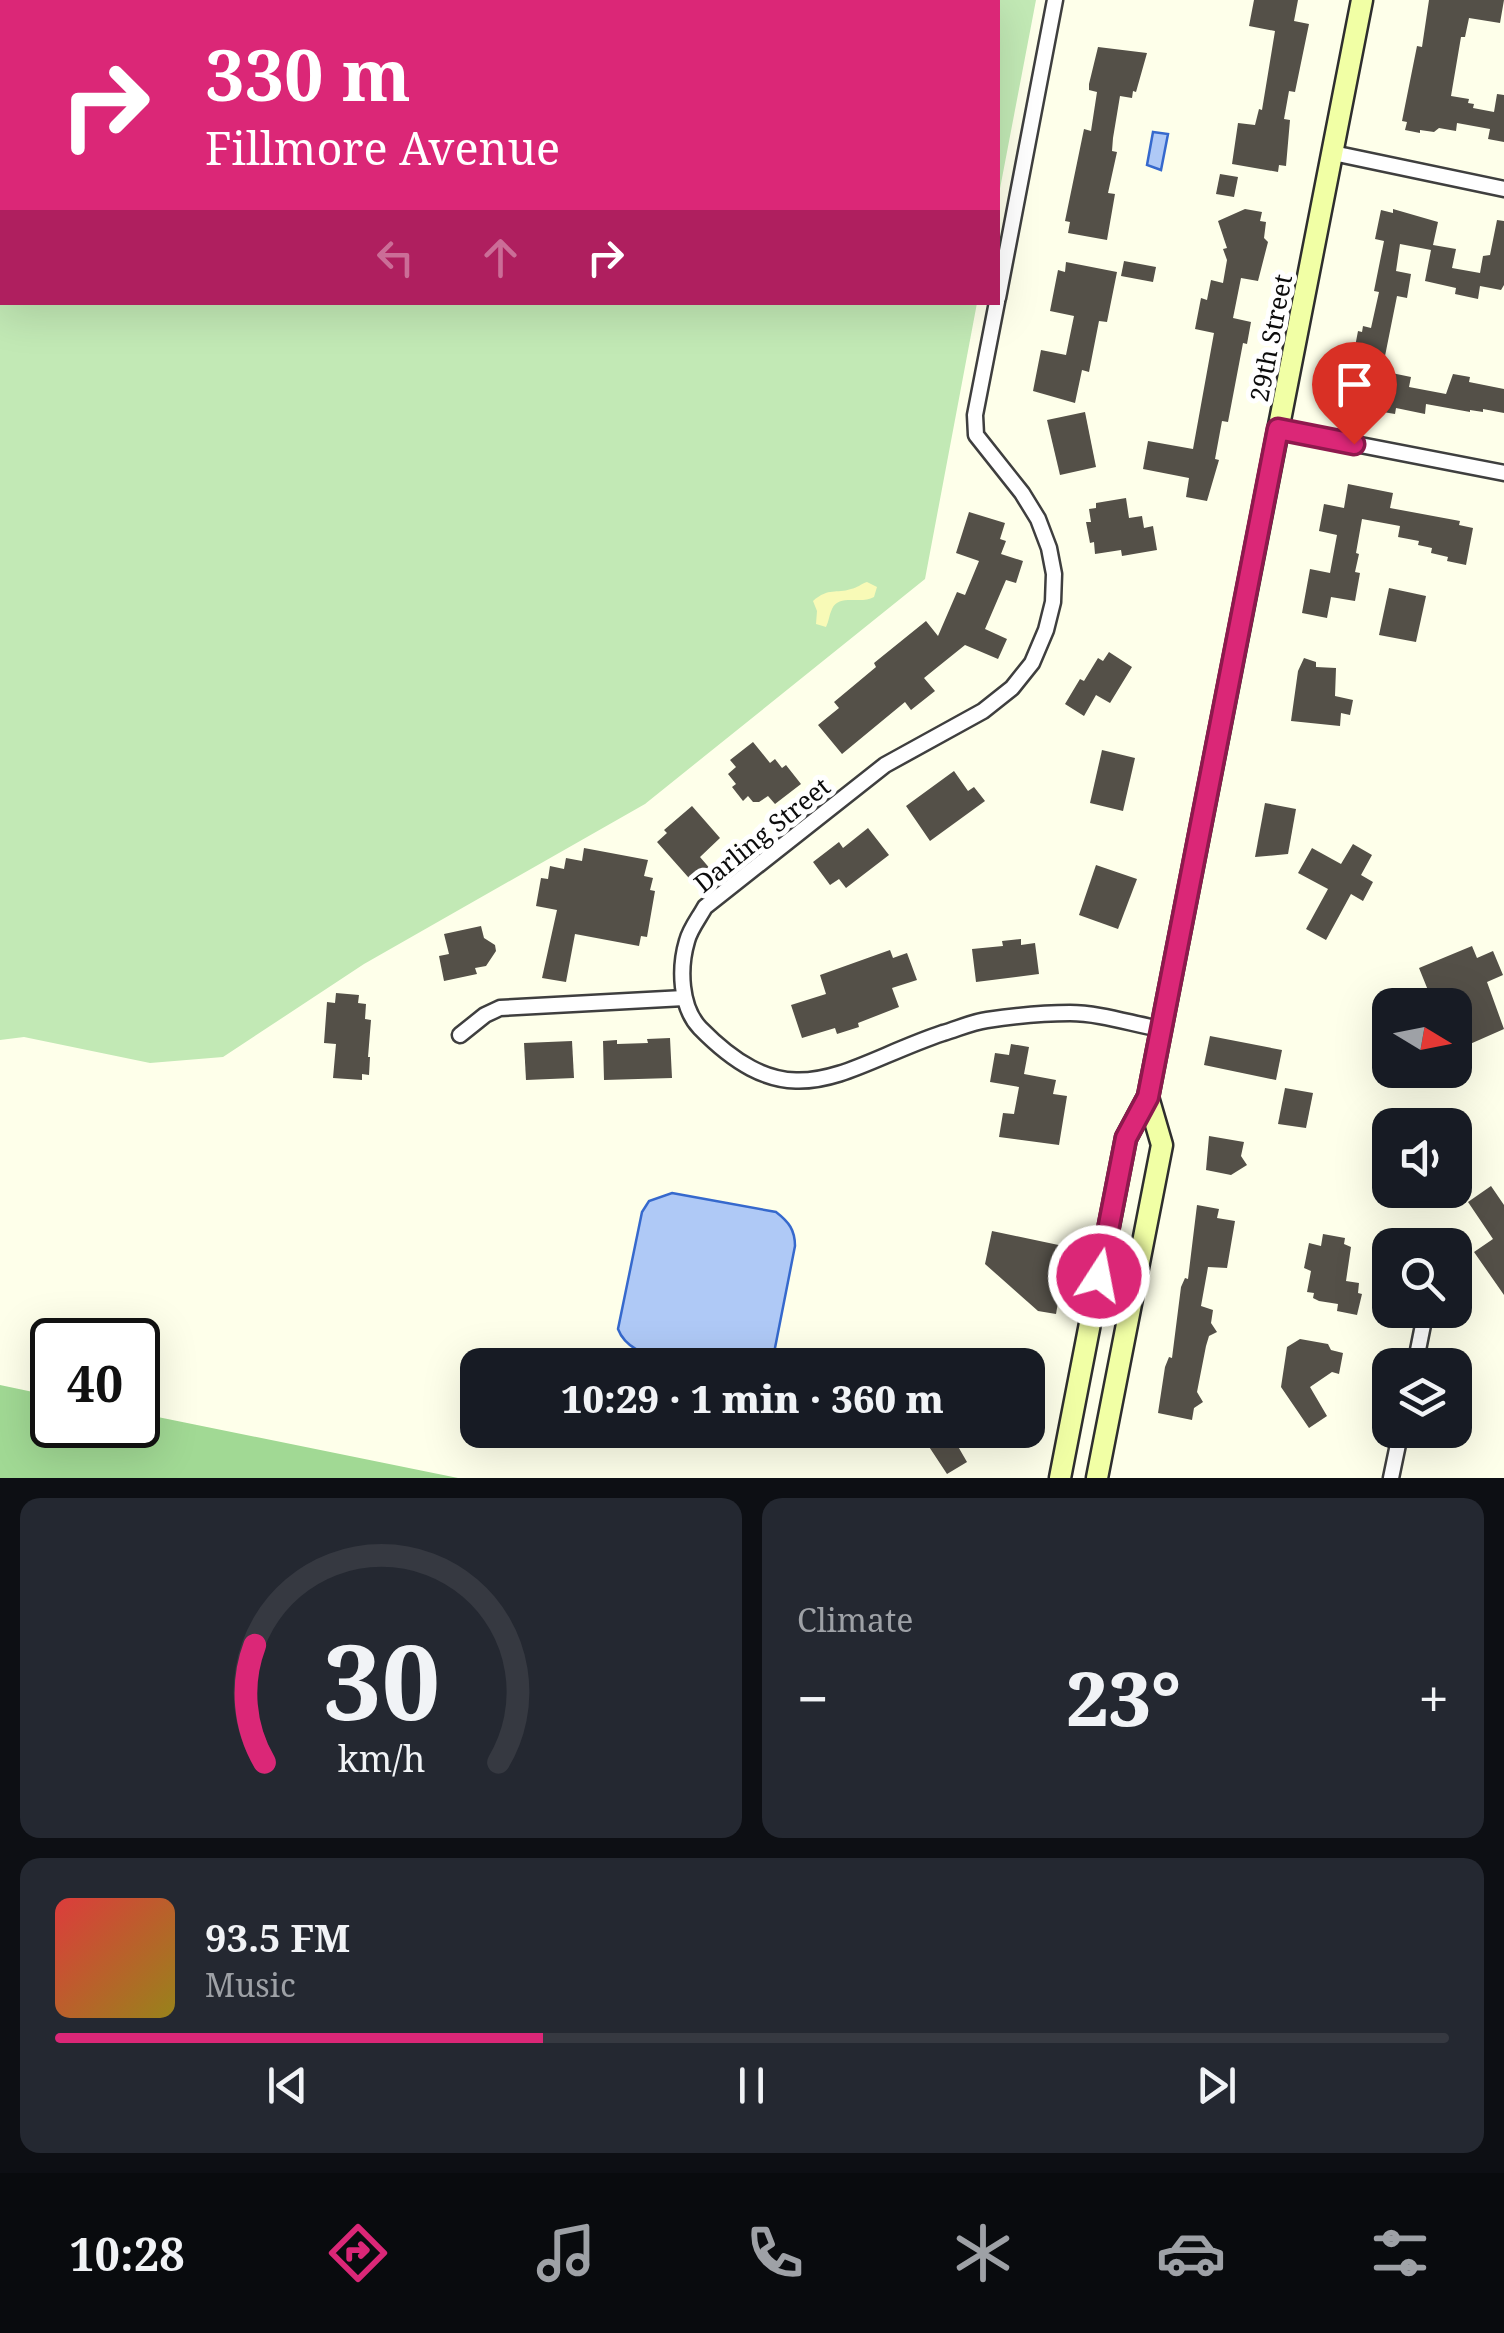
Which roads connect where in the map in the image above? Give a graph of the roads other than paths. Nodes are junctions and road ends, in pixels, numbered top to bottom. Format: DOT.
graph roads {
  1 [pos="1055,0"];
  2 [pos="1362,0"];
  3 [pos="1332,153"];
  4 [pos="1504,189"];
  5 [pos="1000,284"];
  6 [pos="996,305"];
  7 [pos="1278,429"];
  8 [pos="1504,472"];
  9 [pos="684,998"];
  10 [pos="1161,1029"];
  11 [pos="460,1035"];
  12 [pos="1148,1097"];
  13 [pos="1397,1448"];
  14 [pos="1060,1478"];
  15 [pos="1097,1478"];
  16 [pos="1391,1478"];
  1 -- 5 [label="street, Darling Street"];
  2 -- 3 [label="street, 29th Street"];
  3 -- 4 [label="street"];
  3 -- 7 [label="street, 29th Street"];
  6 -- 9 [label="street, Darling Street"];
  7 -- 8 [label="street"];
  7 -- 10 [label="street, 29th Street"];
  9 -- 10 [label="street"];
  9 -- 11 [label="street"];
  10 -- 12 [label="street, 29th Street"];
  12 -- 14 [label="street, 29th Street"];
  12 -- 15 [label="street, 29th Street"];
  13 -- 16 [label="street"];
}
